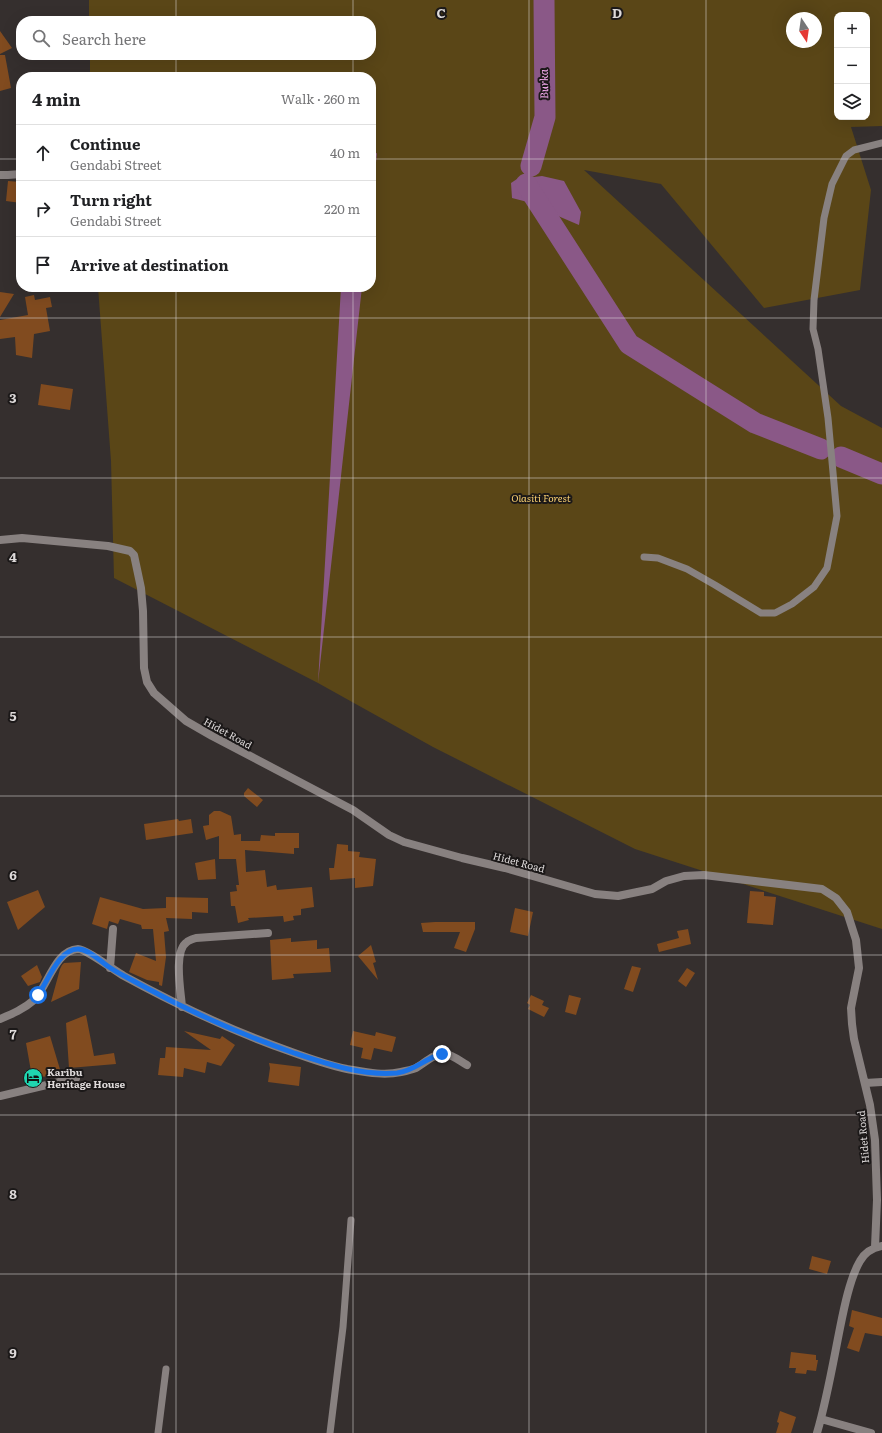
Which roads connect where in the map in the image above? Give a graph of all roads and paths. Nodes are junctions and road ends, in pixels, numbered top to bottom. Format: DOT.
graph roads {
  1 [pos="882,143"];
  2 [pos="0,175"];
  3 [pos="16,175"];
  4 [pos="0,540"];
  5 [pos="644,557"];
  6 [pos="113,930"];
  7 [pos="268,933"];
  8 [pos="110,968"];
  9 [pos="182,1007"];
  10 [pos="0,1019"];
  11 [pos="467,1065"];
  12 [pos="76,1078"];
  13 [pos="882,1082"];
  14 [pos="865,1083"];
  15 [pos="0,1096"];
  16 [pos="352,1220"];
  17 [pos="879,1246"];
  18 [pos="166,1369"];
  19 [pos="821,1419"];
  20 [pos="158,1433"];
  21 [pos="330,1433"];
  22 [pos="817,1433"];
  23 [pos="870,1433"];
  1 -- 5 [label="lane"];
  2 -- 3 [label="street"];
  4 -- 14 [label="street, Hidet Road"];
  6 -- 8 [label="street"];
  7 -- 9 [label="street"];
  8 -- 9 [label="street"];
  8 -- 10 [label="street"];
  9 -- 11 [label="street"];
  12 -- 15 [label="street"];
  13 -- 14 [label="street"];
  14 -- 17 [label="street, Hidet Road"];
  16 -- 21 [label="lane"];
  17 -- 19 [label="street"];
  18 -- 20 [label="lane"];
  19 -- 22 [label="street"];
  19 -- 23 [label="street"];
}
